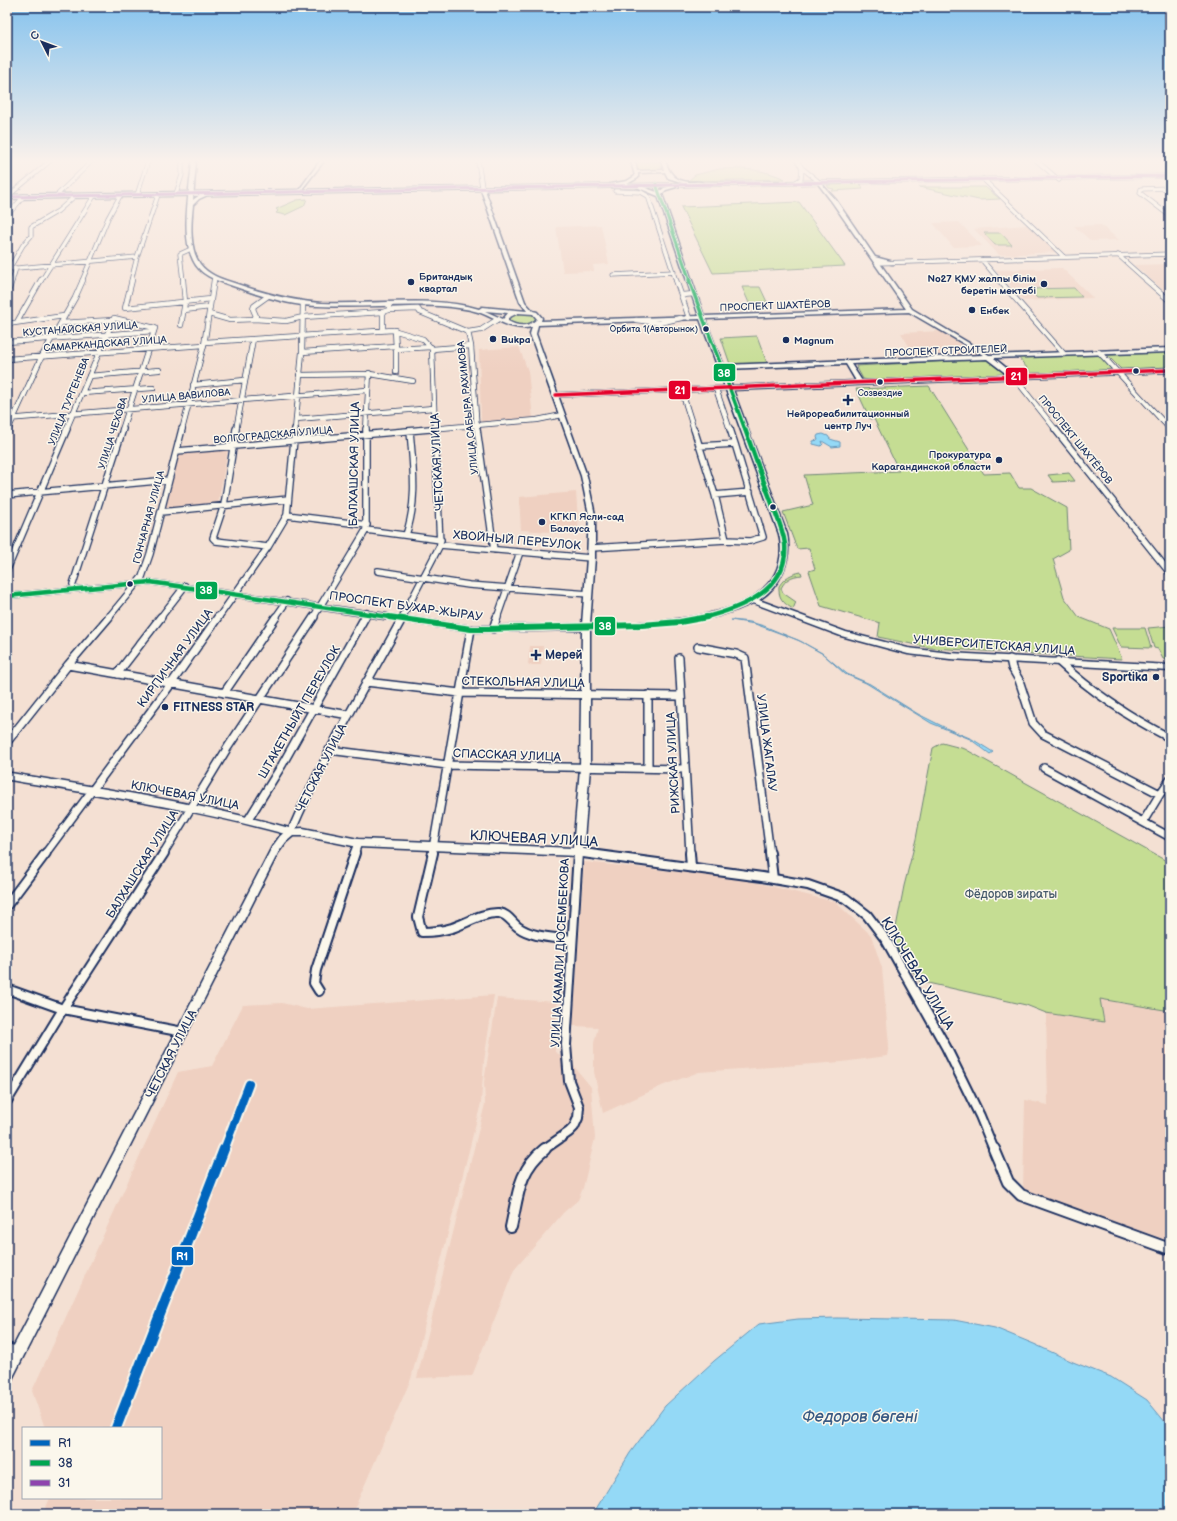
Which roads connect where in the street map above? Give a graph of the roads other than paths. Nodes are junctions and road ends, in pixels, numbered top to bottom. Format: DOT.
graph roads {
  1 [pos="31,232"];
  2 [pos="71,232"];
  3 [pos="102,232"];
  4 [pos="145,232"];
  5 [pos="191,232"];
  6 [pos="498,232"];
  7 [pos="660,232"];
  8 [pos="672,232"];
  9 [pos="855,232"];
  10 [pos="1037,232"];
  11 [pos="664,243"];
  12 [pos="676,243"];
  13 [pos="191,249"];
  14 [pos="1170,254"];
  15 [pos="1118,255"];
  16 [pos="137,257"];
  17 [pos="681,257"];
  18 [pos="669,258"];
  19 [pos="874,258"];
  20 [pos="1064,258"];
  21 [pos="982,260"];
  22 [pos="89,262"];
  23 [pos="877,263"];
  24 [pos="892,263"];
  25 [pos="50,265"];
  26 [pos="16,268"];
  27 [pos="8,269"];
  28 [pos="674,272"];
  29 [pos="613,275"];
  30 [pos="214,278"];
  31 [pos="9,289"];
  32 [pos="695,294"];
  33 [pos="682,295"];
  34 [pos="268,296"];
  35 [pos="211,299"];
  36 [pos="1170,301"];
  37 [pos="185,302"];
  38 [pos="523,302"];
  39 [pos="303,303"];
  40 [pos="210,307"];
  41 [pos="388,307"];
  42 [pos="471,308"];
  43 [pos="184,310"];
  44 [pos="910,310"];
  45 [pos="383,312"];
  46 [pos="516,312"];
  47 [pos="532,312"];
  48 [pos="209,314"];
  49 [pos="538,314"];
  50 [pos="64,316"];
  51 [pos="303,317"];
  52 [pos="703,317"];
  53 [pos="498,318"];
  54 [pos="689,318"];
  55 [pos="113,319"];
  56 [pos="254,319"];
  57 [pos="18,322"];
  58 [pos="569,322"];
  59 [pos="61,323"];
  60 [pos="7,324"];
  61 [pos="536,324"];
  62 [pos="181,325"];
  63 [pos="510,325"];
  64 [pos="384,330"];
  65 [pos="395,330"];
  66 [pos="154,331"];
  67 [pos="468,332"];
  68 [pos="533,334"];
  69 [pos="106,335"];
  70 [pos="303,335"];
  71 [pos="52,339"];
  72 [pos="253,339"];
  73 [pos="7,342"];
  74 [pos="205,343"];
  75 [pos="471,346"];
  76 [pos="396,348"];
  77 [pos="431,348"];
  78 [pos="149,349"];
  79 [pos="1170,350"];
  80 [pos="98,352"];
  81 [pos="302,352"];
  82 [pos="1099,352"];
  83 [pos="1064,354"];
  84 [pos="42,356"];
  85 [pos="988,357"];
  86 [pos="7,359"];
  87 [pos="848,363"];
  88 [pos="722,367"];
  89 [pos="159,370"];
  90 [pos="1170,370"];
  91 [pos="141,372"];
  92 [pos="396,372"];
  93 [pos="1118,372"];
  94 [pos="369,373"];
  95 [pos="299,375"];
  96 [pos="89,376"];
  97 [pos="1013,376"];
  98 [pos="245,380"];
  99 [pos="413,381"];
  100 [pos="860,383"];
  101 [pos="193,384"];
  102 [pos="153,388"];
  103 [pos="730,388"];
  104 [pos="136,389"];
  105 [pos="716,389"];
  106 [pos="367,390"];
  107 [pos="681,390"];
  108 [pos="82,393"];
  109 [pos="298,395"];
  110 [pos="556,395"];
  111 [pos="242,400"];
  112 [pos="188,404"];
  113 [pos="434,408"];
  114 [pos="130,409"];
  115 [pos="367,413"];
  116 [pos="73,414"];
  117 [pos="562,415"];
  118 [pos="7,419"];
  119 [pos="13,419"];
  120 [pos="296,419"];
  121 [pos="476,425"];
  122 [pos="436,428"];
  123 [pos="1170,429"];
  124 [pos="410,431"];
  125 [pos="7,432"];
  126 [pos="366,434"];
  127 [pos="294,441"];
  128 [pos="735,444"];
  129 [pos="699,446"];
  130 [pos="232,447"];
  131 [pos="177,451"];
  132 [pos="168,480"];
  133 [pos="104,486"];
  134 [pos="41,492"];
  135 [pos="750,492"];
  136 [pos="7,495"];
  137 [pos="715,495"];
  138 [pos="288,498"];
  139 [pos="224,505"];
  140 [pos="161,512"];
  141 [pos="287,515"];
  142 [pos="367,528"];
  143 [pos="406,535"];
  144 [pos="726,540"];
  145 [pos="441,542"];
  146 [pos="268,547"];
  147 [pos="591,548"];
  148 [pos="494,550"];
  149 [pos="520,552"];
  150 [pos="591,558"];
  151 [pos="7,570"];
  152 [pos="378,571"];
  153 [pos="1170,573"];
  154 [pos="425,577"];
  155 [pos="140,580"];
  156 [pos="73,584"];
  157 [pos="185,586"];
  158 [pos="507,588"];
  159 [pos="7,590"];
  160 [pos="235,594"];
  161 [pos="589,594"];
  162 [pos="7,596"];
  163 [pos="753,600"];
  164 [pos="287,601"];
  165 [pos="321,606"];
  166 [pos="367,613"];
  167 [pos="402,618"];
  168 [pos="586,627"];
  169 [pos="471,629"];
  170 [pos="493,629"];
  171 [pos="698,647"];
  172 [pos="679,658"];
  173 [pos="1010,659"];
  174 [pos="1058,661"];
  175 [pos="68,665"];
  176 [pos="1170,668"];
  177 [pos="117,674"];
  178 [pos="366,682"];
  179 [pos="171,684"];
  180 [pos="224,693"];
  181 [pos="460,693"];
  182 [pos="587,694"];
  183 [pos="648,695"];
  184 [pos="680,696"];
  185 [pos="258,699"];
  186 [pos="314,708"];
  187 [pos="349,715"];
  188 [pos="1170,738"];
  189 [pos="7,742"];
  190 [pos="329,750"];
  191 [pos="447,764"];
  192 [pos="585,768"];
  193 [pos="648,768"];
  194 [pos="1044,768"];
  195 [pos="685,769"];
  196 [pos="7,776"];
  197 [pos="1170,780"];
  198 [pos="92,790"];
  199 [pos="1160,794"];
  200 [pos="190,810"];
  201 [pos="248,820"];
  202 [pos="1143,822"];
  203 [pos="291,832"];
  204 [pos="1170,837"];
  205 [pos="358,843"];
  206 [pos="434,847"];
  207 [pos="578,852"];
  208 [pos="691,867"];
  209 [pos="773,879"];
  210 [pos="7,905"];
  211 [pos="572,940"];
  212 [pos="7,989"];
  213 [pos="319,991"];
  214 [pos="63,1009"];
  215 [pos="183,1032"];
  216 [pos="7,1101"];
  217 [pos="511,1227"];
  218 [pos="1170,1249"];
  219 [pos="13,1351"];
  220 [pos="7,1374"];
  1 -- 27 [label="street"];
  2 -- 25 [label="street"];
  3 -- 22 [label="street"];
  4 -- 16 [label="street"];
  5 -- 13 [label="main road"];
  6 -- 38 [label="main road"];
  7 -- 11 [label="street"];
  8 -- 12 [label="main road, ПРОСПЕКТ БУХАР-ЖЫРАУ"];
  9 -- 19 [label="main road, ПРОСПЕКТ ШАХТЁРОВ"];
  10 -- 20 [label="street"];
  11 -- 12 [label="street"];
  11 -- 18 [label="street"];
  12 -- 17 [label="main road, ПРОСПЕКТ БУХАР-ЖЫРАУ"];
  13 -- 30 [label="main road, УЛИЦА САБЫРА РАХИМОВА"];
  13 -- 37 [label="street"];
  14 -- 15 [label="street"];
  15 -- 20 [label="street"];
  15 -- 36 [label="street"];
  16 -- 22 [label="street"];
  16 -- 37 [label="street"];
  17 -- 18 [label="street"];
  17 -- 32 [label="main road, ПРОСПЕКТ БУХАР-ЖЫРАУ"];
  18 -- 28 [label="street"];
  19 -- 23 [label="main road, ПРОСПЕКТ ШАХТЁРОВ"];
  19 -- 24 [label="main road"];
  20 -- 21 [label="street"];
  21 -- 24 [label="street"];
  21 -- 83 [label="street"];
  22 -- 25 [label="street"];
  22 -- 50 [label="street"];
  23 -- 24 [label="street"];
  23 -- 44 [label="main road, ПРОСПЕКТ ШАХТЁРОВ"];
  25 -- 26 [label="street"];
  25 -- 57 [label="street"];
  26 -- 27 [label="street"];
  26 -- 31 [label="street"];
  28 -- 29 [label="street"];
  28 -- 33 [label="street"];
  30 -- 34 [label="main road, УЛИЦА САБЫРА РАХИМОВА"];
  30 -- 35 [label="street, ГОНЧАРНАЯ УЛИЦА"];
  32 -- 33 [label="street"];
  32 -- 52 [label="main road, ПРОСПЕКТ БУХАР-ЖЫРАУ"];
  33 -- 54 [label="street"];
  34 -- 39 [label="main road, УЛИЦА САБЫРА РАХИМОВА"];
  34 -- 56 [label="street"];
  35 -- 37 [label="street"];
  35 -- 40 [label="street, ГОНЧАРНАЯ УЛИЦА"];
  37 -- 43 [label="street"];
  38 -- 46 [label="main road"];
  38 -- 47 [label="main road"];
  39 -- 41 [label="main road, УЛИЦА САБЫРА РАХИМОВА"];
  39 -- 51 [label="street, КИРПИЧНАЯ УЛИЦА"];
  40 -- 43 [label="street"];
  40 -- 48 [label="street, ГОНЧАРНАЯ УЛИЦА"];
  41 -- 42 [label="main road, УЛИЦА САБЫРА РАХИМОВА"];
  41 -- 45 [label="street"];
  41 -- 67 [label="street, УЛИЦА САБЫРА РАХИМОВА"];
  42 -- 46 [label="main road"];
  42 -- 53 [label="main road"];
  43 -- 62 [label="street"];
  44 -- 52 [label="main road, ПРОСПЕКТ ШАХТЁРОВ"];
  44 -- 85 [label="main road, ПРОСПЕКТ ШАХТЁРОВ"];
  45 -- 51 [label="street"];
  45 -- 64 [label="street"];
  46 -- 47 [label="main road"];
  46 -- 63 [label="main road"];
  47 -- 49 [label="main road"];
  48 -- 56 [label="street"];
  48 -- 74 [label="street, ГОНЧАРНАЯ УЛИЦА"];
  49 -- 58 [label="main road"];
  49 -- 61 [label="main road"];
  50 -- 57 [label="street"];
  50 -- 59 [label="street"];
  51 -- 56 [label="street"];
  51 -- 70 [label="street, КИРПИЧНАЯ УЛИЦА"];
  52 -- 54 [label="main road, ПРОСПЕКТ ШАХТЁРОВ"];
  52 -- 88 [label="main road, ПРОСПЕКТ БУХАР-ЖЫРАУ"];
  53 -- 63 [label="main road"];
  53 -- 67 [label="street"];
  54 -- 58 [label="main road, ПРОСПЕКТ ШАХТЁРОВ"];
  55 -- 59 [label="street"];
  55 -- 66 [label="street"];
  55 -- 69 [label="street, УЛИЦА ТУРГЕНЕВА"];
  57 -- 60 [label="street"];
  58 -- 61 [label="main road"];
  59 -- 71 [label="street"];
  61 -- 63 [label="main road"];
  61 -- 68 [label="main road"];
  63 -- 68 [label="main road"];
  64 -- 65 [label="street"];
  64 -- 70 [label="street"];
  65 -- 76 [label="street"];
  65 -- 77 [label="street"];
  66 -- 69 [label="street, КУСТАНАЙСКАЯ УЛИЦА"];
  66 -- 78 [label="street, УЛИЦА ЧЕХОВА"];
  67 -- 75 [label="street, УЛИЦА САБЫРА РАХИМОВА"];
  68 -- 110 [label="main road, УЛИЦА КАМАЛИ ДЮСЕМБЕКОВА"];
  69 -- 71 [label="street, КУСТАНАЙСКАЯ УЛИЦА"];
  69 -- 80 [label="street, УЛИЦА ТУРГЕНЕВА"];
  70 -- 72 [label="street"];
  70 -- 81 [label="street, КИРПИЧНАЯ УЛИЦА"];
  71 -- 73 [label="street, КУСТАНАЙСКАЯ УЛИЦА"];
  71 -- 84 [label="street"];
  72 -- 74 [label="street"];
  72 -- 98 [label="street"];
  74 -- 78 [label="street, САМАРКАНДСКАЯ УЛИЦА"];
  74 -- 101 [label="street, ГОНЧАРНАЯ УЛИЦА"];
  75 -- 77 [label="street"];
  75 -- 121 [label="street, УЛИЦА САБЫРА РАХИМОВА"];
  76 -- 77 [label="street"];
  76 -- 81 [label="street"];
  76 -- 92 [label="street"];
  77 -- 113 [label="street, ЧЕТСКАЯ УЛИЦА"];
  78 -- 80 [label="street, САМАРКАНДСКАЯ УЛИЦА"];
  78 -- 91 [label="street, УЛИЦА ЧЕХОВА"];
  79 -- 82 [label="main road, ПРОСПЕКТ СТРОИТЕЛЕЙ"];
  80 -- 84 [label="street, САМАРКАНДСКАЯ УЛИЦА"];
  80 -- 96 [label="street, УЛИЦА ТУРГЕНЕВА"];
  81 -- 95 [label="street, КИРПИЧНАЯ УЛИЦА"];
  82 -- 83 [label="main road, ПРОСПЕКТ СТРОИТЕЛЕЙ"];
  82 -- 93 [label="street"];
  83 -- 85 [label="main road, ПРОСПЕКТ СТРОИТЕЛЕЙ"];
  84 -- 86 [label="street, САМАРКАНДСКАЯ УЛИЦА"];
  84 -- 119 [label="street"];
  85 -- 87 [label="main road, ПРОСПЕКТ СТРОИТЕЛЕЙ"];
  85 -- 97 [label="main road, ПРОСПЕКТ ШАХТЁРОВ"];
  87 -- 88 [label="main road, ПРОСПЕКТ СТРОИТЕЛЕЙ"];
  87 -- 100 [label="main road"];
  88 -- 103 [label="main road, ПРОСПЕКТ БУХАР-ЖЫРАУ"];
  89 -- 91 [label="street"];
  90 -- 93 [label="main road"];
  91 -- 96 [label="street"];
  91 -- 104 [label="street, УЛИЦА ЧЕХОВА"];
  93 -- 97 [label="main road"];
  93 -- 123 [label="street"];
  94 -- 95 [label="street"];
  94 -- 99 [label="street"];
  94 -- 106 [label="street, БАЛХАШСКАЯ УЛИЦА"];
  95 -- 109 [label="street, КИРПИЧНАЯ УЛИЦА"];
  96 -- 108 [label="street, УЛИЦА ТУРГЕНЕВА"];
  97 -- 100 [label="main road"];
  97 -- 153 [label="street, ПРОСПЕКТ ШАХТЁРОВ"];
  98 -- 101 [label="street"];
  98 -- 111 [label="street"];
  100 -- 103 [label="main road"];
  101 -- 112 [label="street, ГОНЧАРНАЯ УЛИЦА"];
  102 -- 104 [label="street"];
  103 -- 105 [label="street"];
  103 -- 163 [label="main road, ПРОСПЕКТ БУХАР-ЖЫРАУ"];
  104 -- 108 [label="street"];
  104 -- 114 [label="street, УЛИЦА ЧЕХОВА"];
  105 -- 107 [label="street"];
  105 -- 128 [label="street"];
  106 -- 109 [label="street, УЛИЦА ВАВИЛОВА"];
  106 -- 115 [label="street, БАЛХАШСКАЯ УЛИЦА"];
  107 -- 110 [label="street"];
  107 -- 129 [label="street"];
  108 -- 116 [label="street, УЛИЦА ТУРГЕНЕВА"];
  109 -- 111 [label="street, УЛИЦА ВАВИЛОВА"];
  109 -- 120 [label="street, КИРПИЧНАЯ УЛИЦА"];
  110 -- 117 [label="main road, УЛИЦА КАМАЛИ ДЮСЕМБЕКОВА"];
  111 -- 112 [label="street, УЛИЦА ВАВИЛОВА"];
  111 -- 130 [label="street"];
  112 -- 114 [label="street, УЛИЦА ВАВИЛОВА"];
  112 -- 131 [label="street, ГОНЧАРНАЯ УЛИЦА"];
  113 -- 115 [label="street"];
  113 -- 122 [label="street, ЧЕТСКАЯ УЛИЦА"];
  114 -- 116 [label="street, УЛИЦА ВАВИЛОВА"];
  114 -- 133 [label="street, УЛИЦА ЧЕХОВА"];
  115 -- 120 [label="street"];
  115 -- 126 [label="street, БАЛХАШСКАЯ УЛИЦА"];
  116 -- 119 [label="street, УЛИЦА ВАВИЛОВА"];
  116 -- 134 [label="street, УЛИЦА ТУРГЕНЕВА"];
  117 -- 121 [label="street, ВОЛГОГРАДСКАЯ УЛИЦА"];
  117 -- 147 [label="main road, УЛИЦА КАМАЛИ ДЮСЕМБЕКОВА"];
  118 -- 119 [label="street, УЛИЦА ВАВИЛОВА"];
  119 -- 125 [label="street"];
  120 -- 127 [label="street, КИРПИЧНАЯ УЛИЦА"];
  121 -- 122 [label="street, ВОЛГОГРАДСКАЯ УЛИЦА"];
  121 -- 148 [label="street, УЛИЦА САБЫРА РАХИМОВА"];
  122 -- 124 [label="street, ВОЛГОГРАДСКАЯ УЛИЦА"];
  122 -- 145 [label="street, ЧЕТСКАЯ УЛИЦА"];
  124 -- 126 [label="street, ВОЛГОГРАДСКАЯ УЛИЦА"];
  124 -- 143 [label="street"];
  126 -- 127 [label="street, ВОЛГОГРАДСКАЯ УЛИЦА"];
  126 -- 142 [label="street, БАЛХАШСКАЯ УЛИЦА"];
  127 -- 130 [label="street, ВОЛГОГРАДСКАЯ УЛИЦА"];
  127 -- 138 [label="street, КИРПИЧНАЯ УЛИЦА"];
  128 -- 129 [label="street"];
  128 -- 135 [label="street"];
  129 -- 137 [label="street"];
  130 -- 131 [label="street, ВОЛГОГРАДСКАЯ УЛИЦА"];
  130 -- 139 [label="street"];
  131 -- 132 [label="street, ГОНЧАРНАЯ УЛИЦА"];
  132 -- 133 [label="street"];
  132 -- 140 [label="street, ГОНЧАРНАЯ УЛИЦА"];
  133 -- 134 [label="street"];
  133 -- 156 [label="street, УЛИЦА ЧЕХОВА"];
  134 -- 136 [label="street"];
  134 -- 151 [label="street, УЛИЦА ТУРГЕНЕВА"];
  135 -- 137 [label="street"];
  135 -- 144 [label="street"];
  137 -- 144 [label="street"];
  138 -- 139 [label="street"];
  138 -- 141 [label="street, КИРПИЧНАЯ УЛИЦА"];
  139 -- 140 [label="street"];
  139 -- 146 [label="street"];
  140 -- 155 [label="street, ГОНЧАРНАЯ УЛИЦА"];
  141 -- 142 [label="street, ХВОЙНЫЙ ПЕРЕУЛОК"];
  141 -- 146 [label="street, КИРПИЧНАЯ УЛИЦА"];
  142 -- 143 [label="street, ХВОЙНЫЙ ПЕРЕУЛОК"];
  142 -- 165 [label="street, БАЛХАШСКАЯ УЛИЦА"];
  143 -- 145 [label="street, ХВОЙНЫЙ ПЕРЕУЛОК"];
  144 -- 147 [label="street"];
  145 -- 148 [label="street, ХВОЙНЫЙ ПЕРЕУЛОК"];
  145 -- 154 [label="street, ЧЕТСКАЯ УЛИЦА"];
  146 -- 160 [label="street, КИРПИЧНАЯ УЛИЦА"];
  147 -- 150 [label="main road, УЛИЦА КАМАЛИ ДЮСЕМБЕКОВА"];
  148 -- 149 [label="street, ХВОЙНЫЙ ПЕРЕУЛОК"];
  149 -- 150 [label="street, ХВОЙНЫЙ ПЕРЕУЛОК"];
  149 -- 158 [label="street"];
  150 -- 161 [label="main road, УЛИЦА КАМАЛИ ДЮСЕМБЕКОВА"];
  152 -- 154 [label="street"];
  154 -- 158 [label="street"];
  154 -- 167 [label="street, ЧЕТСКАЯ УЛИЦА"];
  155 -- 156 [label="main road"];
  155 -- 157 [label="main road, ПРОСПЕКТ БУХАР-ЖЫРАУ"];
  155 -- 162 [label="main road"];
  155 -- 175 [label="street, ГОНЧАРНАЯ УЛИЦА"];
  156 -- 159 [label="main road"];
  157 -- 160 [label="main road, ПРОСПЕКТ БУХАР-ЖЫРАУ"];
  157 -- 177 [label="street"];
  158 -- 161 [label="street"];
  158 -- 170 [label="street"];
  160 -- 164 [label="main road, ПРОСПЕКТ БУХАР-ЖЫРАУ"];
  160 -- 179 [label="street, КИРПИЧНАЯ УЛИЦА"];
  161 -- 168 [label="main road, УЛИЦА КАМАЛИ ДЮСЕМБЕКОВА"];
  163 -- 168 [label="main road, ПРОСПЕКТ БУХАР-ЖЫРАУ"];
  163 -- 173 [label="main road, УНИВЕРСИТЕТСКАЯ УЛИЦА"];
  164 -- 165 [label="main road, ПРОСПЕКТ БУХАР-ЖЫРАУ"];
  164 -- 180 [label="street"];
  165 -- 166 [label="main road, ПРОСПЕКТ БУХАР-ЖЫРАУ"];
  165 -- 185 [label="street, БАЛХАШСКАЯ УЛИЦА"];
  166 -- 167 [label="main road, ПРОСПЕКТ БУХАР-ЖЫРАУ"];
  166 -- 186 [label="street, ШТАКЕТНЫЙТ ПЕРЕУЛОК"];
  167 -- 169 [label="main road, ПРОСПЕКТ БУХАР-ЖЫРАУ"];
  167 -- 178 [label="street, ЧЕТСКАЯ УЛИЦА"];
  168 -- 170 [label="main road, ПРОСПЕКТ БУХАР-ЖЫРАУ"];
  168 -- 182 [label="main road, УЛИЦА КАМАЛИ ДЮСЕМБЕКОВА"];
  169 -- 170 [label="main road, ПРОСПЕКТ БУХАР-ЖЫРАУ"];
  169 -- 181 [label="street"];
  171 -- 209 [label="street, УЛИЦА ЖАГАЛАУ"];
  172 -- 184 [label="street, РИЖСКАЯ УЛИЦА"];
  173 -- 174 [label="main road, УНИВЕРСИТЕТСКАЯ УЛИЦА"];
  173 -- 199 [label="street"];
  174 -- 176 [label="main road, УНИВЕРСИТЕТСКАЯ УЛИЦА"];
  174 -- 188 [label="street"];
  175 -- 177 [label="street"];
  175 -- 189 [label="street, ГОНЧАРНАЯ УЛИЦА"];
  177 -- 179 [label="street"];
  178 -- 181 [label="street, СТЕКОЛЬНАЯ УЛИЦА"];
  178 -- 187 [label="street, ЧЕТСКАЯ УЛИЦА"];
  179 -- 180 [label="street"];
  179 -- 198 [label="street, КИРПИЧНАЯ УЛИЦА"];
  180 -- 185 [label="street"];
  181 -- 182 [label="street, СТЕКОЛЬНАЯ УЛИЦА"];
  181 -- 191 [label="street"];
  182 -- 183 [label="street, СТЕКОЛЬНАЯ УЛИЦА"];
  182 -- 192 [label="main road, УЛИЦА КАМАЛИ ДЮСЕМБЕКОВА"];
  183 -- 184 [label="street, СТЕКОЛЬНАЯ УЛИЦА"];
  183 -- 193 [label="street"];
  184 -- 195 [label="street, РИЖСКАЯ УЛИЦА"];
  185 -- 186 [label="street"];
  185 -- 200 [label="street, БАЛХАШСКАЯ УЛИЦА"];
  186 -- 187 [label="street"];
  186 -- 201 [label="street, ШТАКЕТНЫЙТ ПЕРЕУЛОК"];
  187 -- 190 [label="street, ЧЕТСКАЯ УЛИЦА"];
  190 -- 191 [label="street, СПАССКАЯ УЛИЦА"];
  190 -- 203 [label="street, ЧЕТСКАЯ УЛИЦА"];
  191 -- 192 [label="street, СПАССКАЯ УЛИЦА"];
  191 -- 206 [label="street"];
  192 -- 193 [label="street, СПАССКАЯ УЛИЦА"];
  192 -- 207 [label="main road, УЛИЦА КАМАЛИ ДЮСЕМБЕКОВА"];
  193 -- 195 [label="street, СПАССКАЯ УЛИЦА"];
  194 -- 202 [label="street"];
  195 -- 208 [label="street, РИЖСКАЯ УЛИЦА"];
  196 -- 198 [label="street, КЛЮЧЕВАЯ УЛИЦА"];
  197 -- 199 [label="street"];
  198 -- 200 [label="street, КЛЮЧЕВАЯ УЛИЦА"];
  198 -- 210 [label="street, КИРПИЧНАЯ УЛИЦА"];
  199 -- 202 [label="street"];
  200 -- 201 [label="street, КЛЮЧЕВАЯ УЛИЦА"];
  200 -- 214 [label="street, БАЛХАШСКАЯ УЛИЦА"];
  201 -- 203 [label="street, КЛЮЧЕВАЯ УЛИЦА"];
  202 -- 204 [label="street"];
  203 -- 205 [label="main road, КЛЮЧЕВАЯ УЛИЦА"];
  203 -- 215 [label="main road, ЧЕТСКАЯ УЛИЦА"];
  205 -- 206 [label="main road, КЛЮЧЕВАЯ УЛИЦА"];
  205 -- 213 [label="street"];
  206 -- 207 [label="main road, КЛЮЧЕВАЯ УЛИЦА"];
  206 -- 211 [label="street"];
  207 -- 208 [label="street, КЛЮЧЕВАЯ УЛИЦА"];
  207 -- 211 [label="street, УЛИЦА КАМАЛИ ДЮСЕМБЕКОВА"];
  208 -- 209 [label="street, КЛЮЧЕВАЯ УЛИЦА"];
  209 -- 218 [label="street, КЛЮЧЕВАЯ УЛИЦА"];
  211 -- 217 [label="street, УЛИЦА КАМАЛИ ДЮСЕМБЕКОВА"];
  212 -- 214 [label="street"];
  214 -- 215 [label="street"];
  214 -- 216 [label="street, БАЛХАШСКАЯ УЛИЦА"];
  215 -- 219 [label="main road, ЧЕТСКАЯ УЛИЦА"];
  219 -- 220 [label="main road, ЧЕТСКАЯ УЛИЦА"];
}
